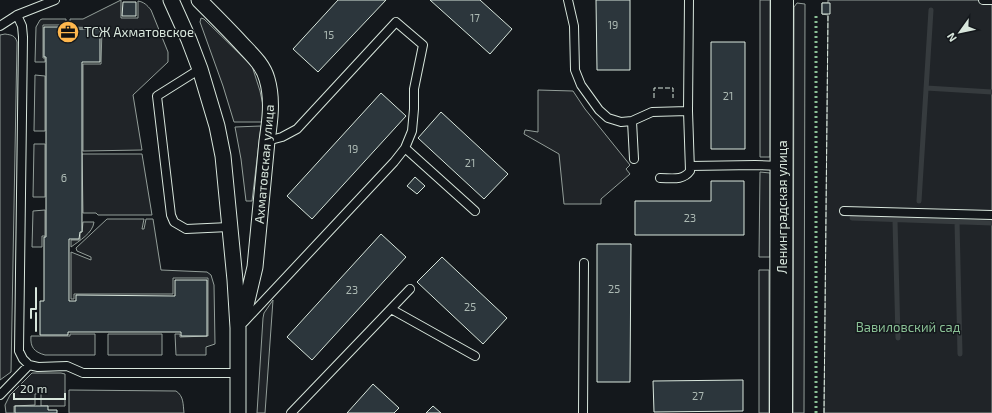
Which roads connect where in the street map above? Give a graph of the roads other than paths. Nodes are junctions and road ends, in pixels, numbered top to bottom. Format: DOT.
graph roads {
  1 [pos="55,0"];
  2 [pos="171,0"];
  3 [pos="199,0"];
  4 [pos="568,0"];
  5 [pos="689,0"];
  6 [pos="782,0"];
  7 [pos="983,0"];
  8 [pos="992,0"];
  9 [pos="17,15"];
  10 [pos="0,26"];
  11 [pos="200,69"];
  12 [pos="688,111"];
  13 [pos="632,121"];
  14 [pos="267,141"];
  15 [pos="405,148"];
  16 [pos="634,159"];
  17 [pos="690,166"];
  18 [pos="782,166"];
  19 [pos="660,178"];
  20 [pos="475,211"];
  21 [pos="844,211"];
  22 [pos="992,215"];
  23 [pos="230,227"];
  24 [pos="584,264"];
  25 [pos="410,289"];
  26 [pos="391,309"];
  27 [pos="238,328"];
  28 [pos="475,356"];
  29 [pos="29,365"];
  30 [pos="238,373"];
  31 [pos="0,396"];
  32 [pos="238,413"];
  33 [pos="291,413"];
  34 [pos="583,413"];
  35 [pos="781,413"];
  1 -- 9 [label="lane"];
  2 -- 11 [label="street, Ахматовская улица"];
  3 -- 14 [label="street, Ахматовская улица"];
  4 -- 13 [label="lane"];
  5 -- 12 [label="lane"];
  6 -- 18 [label="street, Ленинградская улица"];
  7 -- 8 [label="lane"];
  9 -- 10 [label="lane"];
  9 -- 29 [label="lane"];
  11 -- 23 [label="street, Ахматовская улица"];
  11 -- 23 [label="lane"];
  12 -- 13 [label="lane"];
  12 -- 17 [label="lane"];
  13 -- 16 [label="lane"];
  14 -- 15 [label="lane"];
  14 -- 27 [label="street, Ахматовская улица"];
  15 -- 20 [label="lane"];
  15 -- 27 [label="lane"];
  17 -- 18 [label="lane"];
  17 -- 19 [label="lane"];
  18 -- 35 [label="street, Ленинградская улица"];
  21 -- 22 [label="lane"];
  23 -- 27 [label="street, Ахматовская улица"];
  24 -- 34 [label="lane"];
  25 -- 26 [label="lane"];
  26 -- 28 [label="lane"];
  26 -- 33 [label="lane"];
  27 -- 30 [label="street, Ахматовская улица"];
  29 -- 30 [label="lane"];
  29 -- 31 [label="lane"];
  30 -- 32 [label="street, Ахматовская улица"];
}
